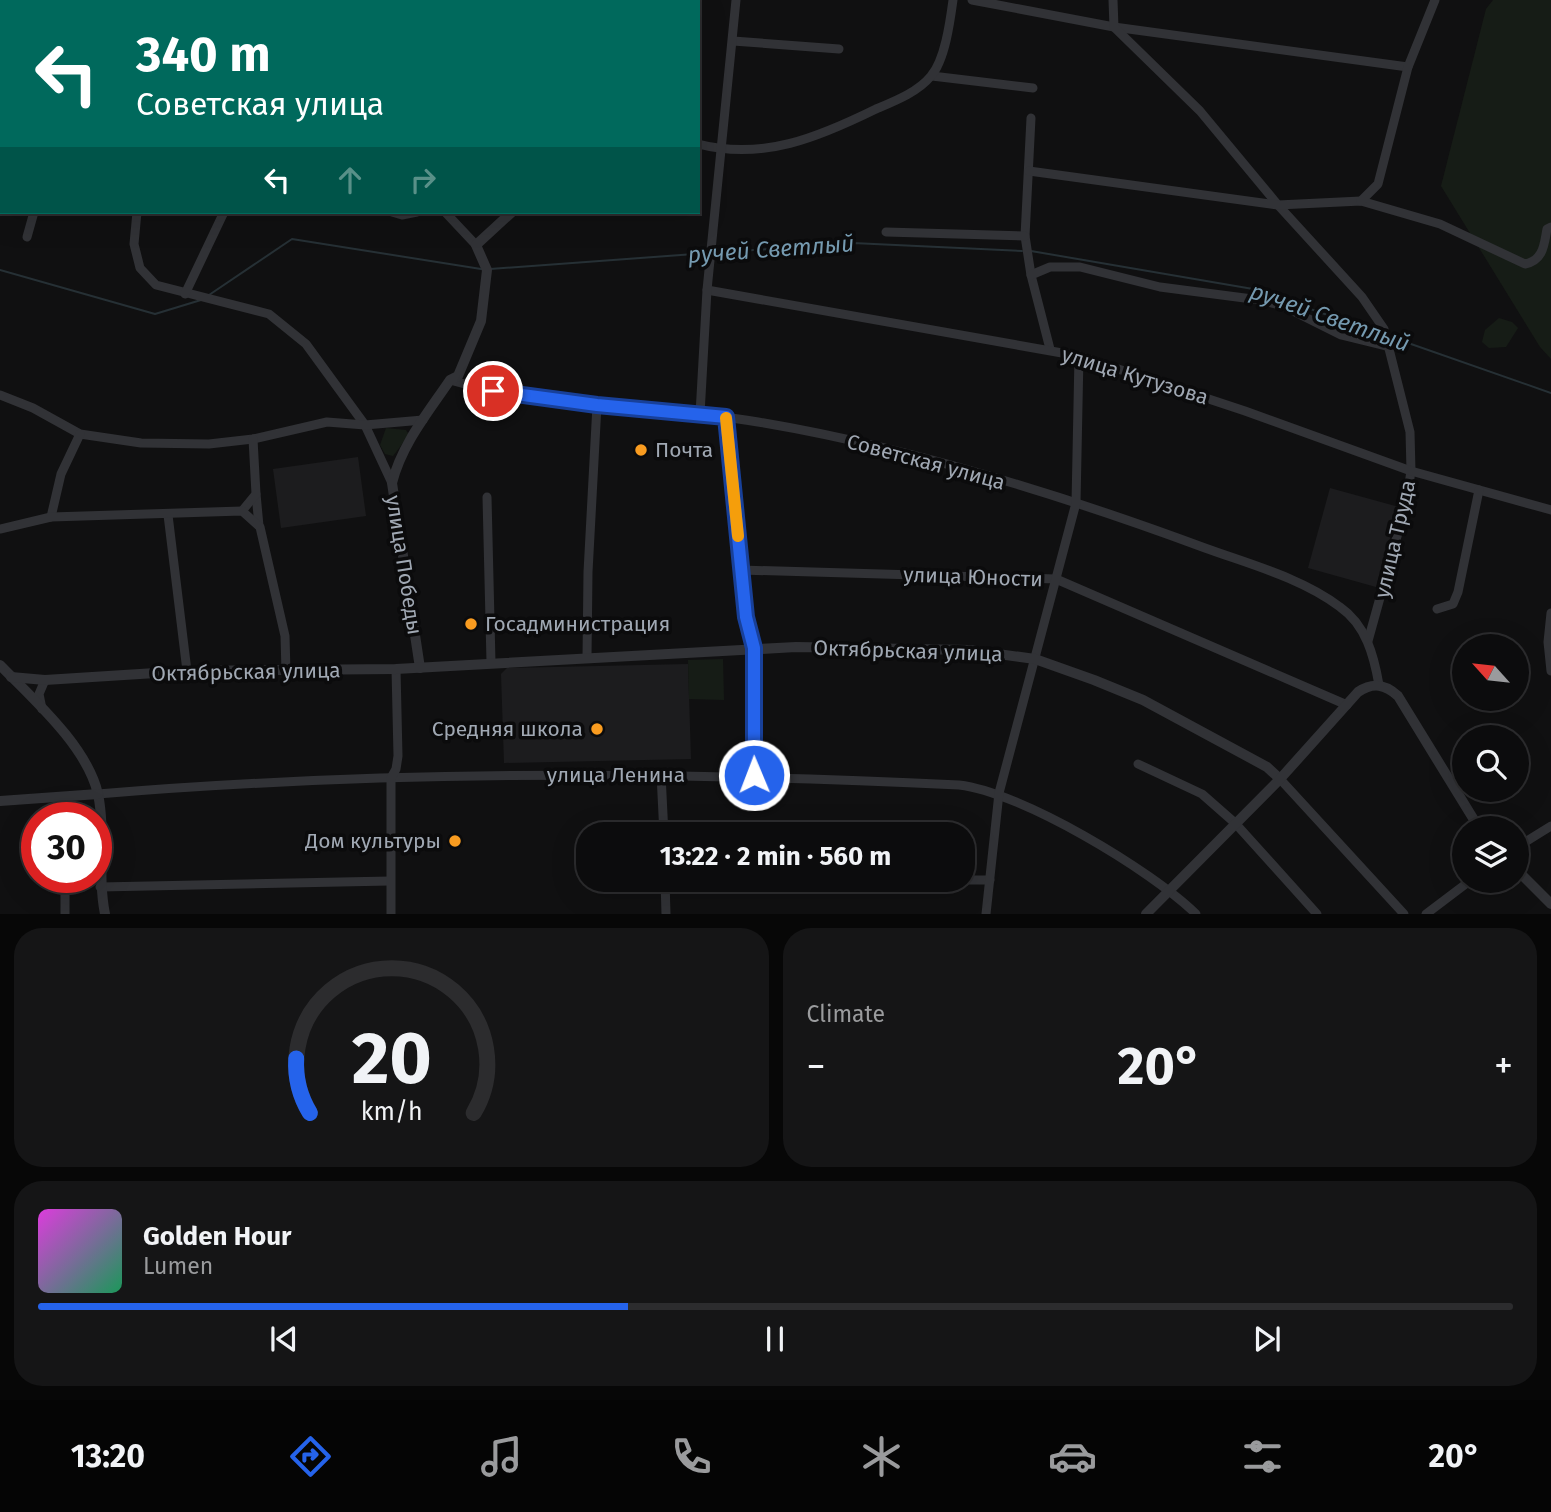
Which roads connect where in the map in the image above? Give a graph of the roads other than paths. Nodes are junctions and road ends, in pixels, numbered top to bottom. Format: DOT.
graph roads {
  1 [pos="736,0"];
  2 [pos="953,0"];
  3 [pos="972,0"];
  4 [pos="1113,0"];
  5 [pos="1436,0"];
  6 [pos="1114,27"];
  7 [pos="733,41"];
  8 [pos="839,49"];
  9 [pos="1408,67"];
  10 [pos="932,76"];
  11 [pos="1033,88"];
  12 [pos="1031,118"];
  13 [pos="700,145"];
  14 [pos="720,150"];
  15 [pos="1029,172"];
  16 [pos="1361,201"];
  17 [pos="1278,205"];
  18 [pos="33,214"];
  19 [pos="137,214"];
  20 [pos="223,214"];
  21 [pos="447,214"];
  22 [pos="510,214"];
  23 [pos="1551,226"];
  24 [pos="886,232"];
  25 [pos="1025,236"];
  26 [pos="27,237"];
  27 [pos="476,244"];
  28 [pos="1031,275"];
  29 [pos="707,290"];
  30 [pos="185,294"];
  31 [pos="1387,339"];
  32 [pos="1050,349"];
  33 [pos="1079,356"];
  34 [pos="450,380"];
  35 [pos="0,395"];
  36 [pos="597,405"];
  37 [pos="700,414"];
  38 [pos="726,417"];
  39 [pos="423,420"];
  40 [pos="365,425"];
  41 [pos="79,434"];
  42 [pos="253,439"];
  43 [pos="1411,471"];
  44 [pos="392,483"];
  45 [pos="1479,490"];
  46 [pos="256,494"];
  47 [pos="487,497"];
  48 [pos="1076,503"];
  49 [pos="1551,510"];
  50 [pos="242,511"];
  51 [pos="168,515"];
  52 [pos="51,517"];
  53 [pos="260,527"];
  54 [pos="0,528"];
  55 [pos="741,570"];
  56 [pos="1056,579"];
  57 [pos="1437,609"];
  58 [pos="1551,613"];
  59 [pos="1368,641"];
  60 [pos="754,648"];
  61 [pos="587,657"];
  62 [pos="1035,659"];
  63 [pos="492,662"];
  64 [pos="0,665"];
  65 [pos="420,668"];
  66 [pos="396,670"];
  67 [pos="187,671"];
  68 [pos="1551,671"];
  69 [pos="286,672"];
  70 [pos="6,677"];
  71 [pos="45,680"];
  72 [pos="1379,685"];
  73 [pos="1347,705"];
  74 [pos="42,710"];
  75 [pos="1138,764"];
  76 [pos="661,774"];
  77 [pos="754,775"];
  78 [pos="391,778"];
  79 [pos="1280,779"];
  80 [pos="999,793"];
  81 [pos="98,794"];
  82 [pos="67,798"];
  83 [pos="0,801"];
  84 [pos="67,802"];
  85 [pos="98,802"];
  86 [pos="1472,816"];
  87 [pos="663,822"];
  88 [pos="1235,822"];
  89 [pos="1551,826"];
  90 [pos="1529,840"];
  91 [pos="975,880"];
  92 [pos="990,880"];
  93 [pos="390,881"];
  94 [pos="1529,882"];
  95 [pos="112,887"];
  96 [pos="1171,889"];
  97 [pos="665,892"];
  98 [pos="65,893"];
  99 [pos="101,893"];
  100 [pos="1454,893"];
  101 [pos="1551,904"];
  102 [pos="65,914"];
  103 [pos="105,914"];
  104 [pos="391,914"];
  105 [pos="666,914"];
  106 [pos="986,914"];
  107 [pos="1146,914"];
  108 [pos="1196,914"];
  109 [pos="1317,914"];
  110 [pos="1404,914"];
  111 [pos="1426,914"];
  1 -- 7 [label="street"];
  2 -- 10 [label="street"];
  3 -- 6 [label="street"];
  4 -- 6 [label="street"];
  5 -- 9 [label="street"];
  6 -- 9 [label="street"];
  6 -- 17 [label="street, улица Труда"];
  7 -- 8 [label="street"];
  7 -- 14 [label="street"];
  9 -- 16 [label="street"];
  10 -- 11 [label="street"];
  10 -- 14 [label="street"];
  12 -- 15 [label="street"];
  13 -- 14 [label="street"];
  14 -- 29 [label="street"];
  15 -- 17 [label="street"];
  15 -- 25 [label="street"];
  16 -- 17 [label="street"];
  16 -- 23 [label="street"];
  17 -- 31 [label="street, улица Труда"];
  18 -- 26 [label="street"];
  19 -- 30 [label="street, улица Победы"];
  20 -- 30 [label="street"];
  21 -- 27 [label="street"];
  22 -- 27 [label="street"];
  24 -- 25 [label="street"];
  25 -- 28 [label="street"];
  27 -- 34 [label="street"];
  28 -- 31 [label="street"];
  28 -- 32 [label="street"];
  29 -- 32 [label="street, улица Кутузова"];
  29 -- 37 [label="street"];
  30 -- 40 [label="street, улица Победы"];
  31 -- 43 [label="street, улица Труда"];
  32 -- 33 [label="street, улица Кутузова"];
  33 -- 43 [label="street, улица Кутузова"];
  33 -- 48 [label="street"];
  34 -- 36 [label="street, Советская улица"];
  34 -- 39 [label="street"];
  35 -- 41 [label="street"];
  36 -- 37 [label="street, Советская улица"];
  36 -- 61 [label="street"];
  37 -- 38 [label="street, Советская улица"];
  38 -- 48 [label="street, Советская улица"];
  38 -- 55 [label="street"];
  39 -- 40 [label="street"];
  39 -- 44 [label="street"];
  40 -- 42 [label="street"];
  40 -- 44 [label="street, улица Победы"];
  41 -- 42 [label="street"];
  41 -- 52 [label="street"];
  42 -- 46 [label="street"];
  43 -- 45 [label="street, улица Кутузова"];
  43 -- 59 [label="street, улица Труда"];
  44 -- 65 [label="street, улица Победы"];
  45 -- 49 [label="street, улица Кутузова"];
  45 -- 57 [label="street"];
  46 -- 50 [label="street"];
  46 -- 53 [label="street"];
  47 -- 63 [label="street"];
  48 -- 56 [label="street"];
  48 -- 59 [label="street, Советская улица"];
  50 -- 51 [label="street"];
  50 -- 53 [label="street"];
  51 -- 52 [label="street"];
  51 -- 67 [label="street"];
  52 -- 54 [label="street"];
  53 -- 69 [label="street"];
  55 -- 56 [label="street, улица Юности"];
  55 -- 60 [label="street"];
  56 -- 62 [label="street"];
  56 -- 73 [label="street, улица Юности"];
  58 -- 68 [label="street"];
  59 -- 72 [label="street"];
  60 -- 61 [label="street, Октябрьская улица"];
  60 -- 62 [label="street, Октябрьская улица"];
  60 -- 77 [label="street"];
  61 -- 63 [label="street, Октябрьская улица"];
  62 -- 79 [label="street, Октябрьская улица"];
  62 -- 80 [label="street"];
  63 -- 65 [label="street, Октябрьская улица"];
  64 -- 70 [label="street"];
  65 -- 66 [label="street, Октябрьская улица"];
  66 -- 69 [label="street, Октябрьская улица"];
  66 -- 78 [label="street"];
  67 -- 69 [label="street, Октябрьская улица"];
  67 -- 71 [label="street, Октябрьская улица"];
  70 -- 71 [label="street, Октябрьская улица"];
  70 -- 74 [label="street"];
  71 -- 74 [label="street"];
  72 -- 73 [label="street"];
  72 -- 86 [label="street"];
  73 -- 79 [label="street"];
  74 -- 81 [label="street"];
  75 -- 88 [label="street"];
  76 -- 77 [label="street, улица Ленина"];
  76 -- 78 [label="street, улица Ленина"];
  76 -- 87 [label="street"];
  77 -- 80 [label="street, улица Ленина"];
  78 -- 81 [label="street, улица Ленина"];
  78 -- 93 [label="street"];
  79 -- 88 [label="street"];
  79 -- 110 [label="street, Октябрьская улица"];
  80 -- 92 [label="street"];
  80 -- 96 [label="street, улица Ленина"];
  81 -- 82 [label="street, улица Ленина"];
  81 -- 85 [label="street"];
  82 -- 83 [label="street, улица Ленина"];
  82 -- 84 [label="street"];
  88 -- 96 [label="street"];
  88 -- 109 [label="street"];
  89 -- 90 [label="street"];
  91 -- 92 [label="street"];
  92 -- 106 [label="street"];
  93 -- 95 [label="street"];
  93 -- 104 [label="street"];
  94 -- 101 [label="street"];
  96 -- 107 [label="street"];
  96 -- 108 [label="street, улица Ленина"];
  97 -- 105 [label="street"];
  98 -- 102 [label="street"];
  99 -- 103 [label="street"];
  100 -- 111 [label="street"];
}
